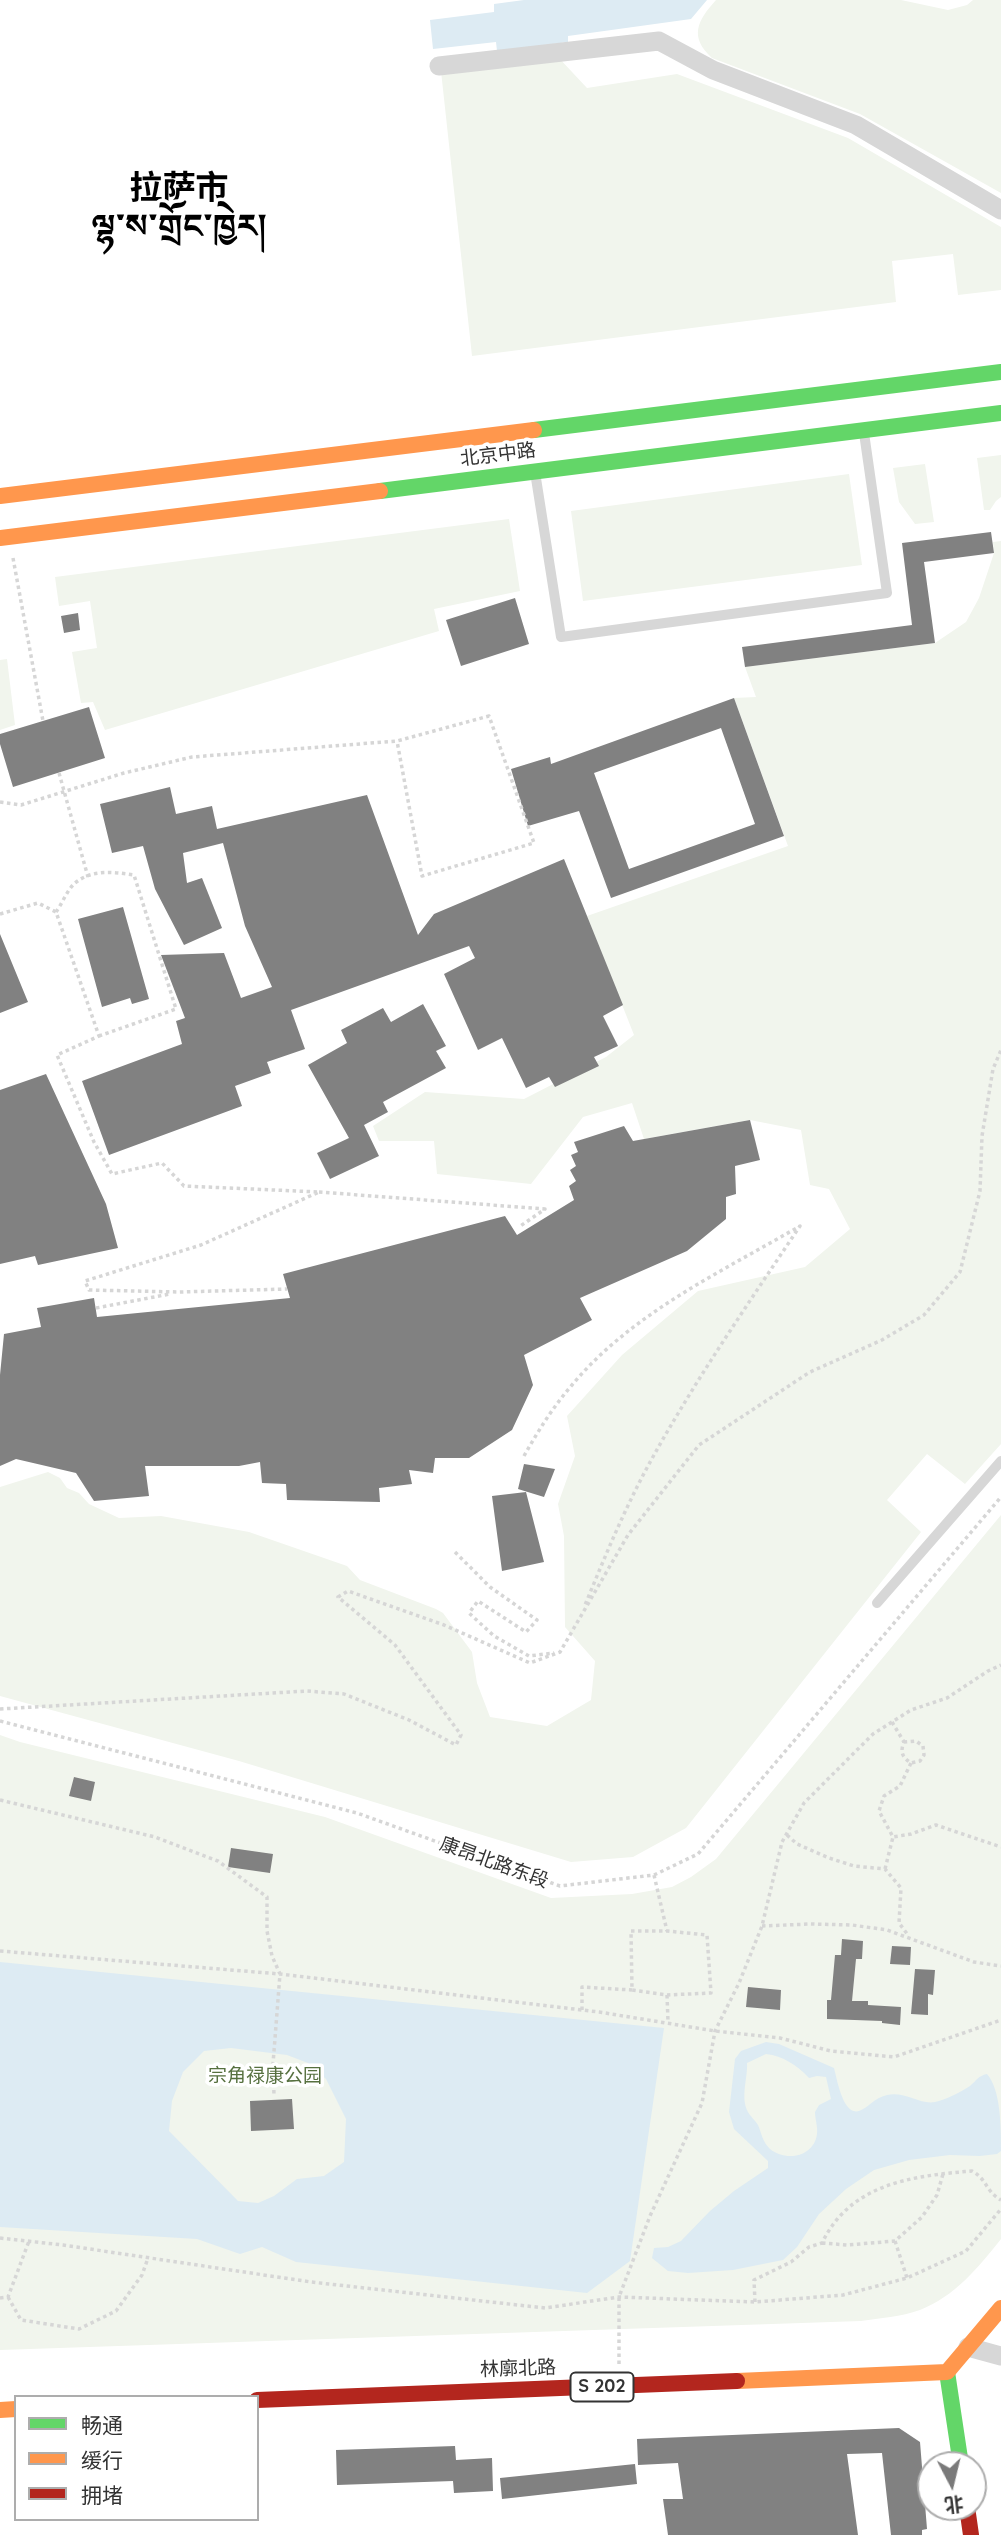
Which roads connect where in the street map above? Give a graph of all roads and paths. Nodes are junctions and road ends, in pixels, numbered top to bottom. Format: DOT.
graph roads {
  1 [pos="439,66"];
  2 [pos="1001,210"];
  3 [pos="1001,372"];
  4 [pos="1001,413"];
  5 [pos="864,430"];
  6 [pos="535,472"];
  7 [pos="0,496"];
  8 [pos="7,538"];
  9 [pos="43,721"];
  10 [pos="397,741"];
  11 [pos="58,773"];
  12 [pos="64,793"];
  13 [pos="0,802"];
  14 [pos="88,877"];
  15 [pos="56,912"];
  16 [pos="0,914"];
  17 [pos="99,1036"];
  18 [pos="1001,1050"];
  19 [pos="319,1192"];
  20 [pos="519,1227"];
  21 [pos="287,1289"];
  22 [pos="179,1292"];
  23 [pos="96,1308"];
  24 [pos="524,1456"];
  25 [pos="1001,1461"];
  26 [pos="1001,1496"];
  27 [pos="455,1552"];
  28 [pos="877,1602"];
  29 [pos="579,1620"];
  30 [pos="560,1652"];
  31 [pos="1001,1665"];
  32 [pos="0,1709"];
  33 [pos="0,1721"];
  34 [pos="892,1722"];
  35 [pos="904,1742"];
  36 [pos="911,1763"];
  37 [pos="0,1800"];
  38 [pos="786,1834"];
  39 [pos="894,1838"];
  40 [pos="1001,1847"];
  41 [pos="885,1869"];
  42 [pos="654,1875"];
  43 [pos="762,1926"];
  44 [pos="667,1931"];
  45 [pos="909,1937"];
  46 [pos="0,1951"];
  47 [pos="1001,1966"];
  48 [pos="280,1974"];
  49 [pos="632,1990"];
  50 [pos="667,1995"];
  51 [pos="582,2010"];
  52 [pos="1001,2020"];
  53 [pos="668,2021"];
  54 [pos="715,2031"];
  55 [pos="274,2095"];
  56 [pos="943,2174"];
  57 [pos="1001,2200"];
  58 [pos="1001,2209"];
  59 [pos="0,2238"];
  60 [pos="29,2241"];
  61 [pos="895,2241"];
  62 [pos="822,2244"];
  63 [pos="148,2258"];
  64 [pos="907,2278"];
  65 [pos="8,2297"];
  66 [pos="619,2297"];
  67 [pos="0,2298"];
  68 [pos="755,2302"];
  69 [pos="1001,2308"];
  70 [pos="968,2347"];
  71 [pos="1001,2356"];
  72 [pos="947,2372"];
  73 [pos="618,2386"];
  74 [pos="259,2400"];
  75 [pos="959,2451"];
  1 -- 2 [label="street"];
  3 -- 7 [label="main road, 北京中路"];
  4 -- 5 [label="main road, 北京中路"];
  5 -- 6 [label="main road, 北京中路"];
  5 -- 6 [label="lane"];
  6 -- 8 [label="main road, 北京中路"];
  8 -- 9 [label="path"];
  10 -- 10 [label="path"];
  10 -- 12 [label="path"];
  11 -- 12 [label="path"];
  12 -- 13 [label="path"];
  12 -- 14 [label="path"];
  14 -- 15 [label="path"];
  14 -- 17 [label="path"];
  15 -- 16 [label="path"];
  15 -- 17 [label="path"];
  17 -- 19 [label="path"];
  18 -- 29 [label="path"];
  19 -- 20 [label="path"];
  19 -- 22 [label="path"];
  21 -- 22 [label="path"];
  22 -- 23 [label="path"];
  24 -- 29 [label="path"];
  25 -- 28 [label="lane"];
  26 -- 42 [label="path, 康昂北路东段"];
  27 -- 30 [label="path"];
  29 -- 30 [label="path"];
  30 -- 32 [label="path"];
  31 -- 34 [label="path"];
  33 -- 42 [label="path, 康昂北路东段"];
  34 -- 35 [label="path"];
  34 -- 38 [label="path"];
  35 -- 36 [label="path"];
  35 -- 36 [label="path"];
  36 -- 39 [label="path"];
  37 -- 48 [label="path"];
  38 -- 41 [label="path"];
  38 -- 43 [label="path"];
  39 -- 40 [label="path"];
  39 -- 41 [label="path"];
  41 -- 45 [label="path"];
  42 -- 44 [label="path"];
  43 -- 45 [label="path"];
  43 -- 54 [label="path"];
  44 -- 49 [label="path"];
  44 -- 50 [label="path"];
  45 -- 47 [label="path"];
  46 -- 48 [label="path"];
  48 -- 51 [label="path"];
  48 -- 55 [label="path"];
  49 -- 50 [label="path"];
  49 -- 51 [label="path"];
  50 -- 53 [label="path"];
  51 -- 53 [label="path"];
  52 -- 54 [label="path"];
  53 -- 54 [label="path"];
  54 -- 66 [label="path"];
  56 -- 57 [label="path"];
  56 -- 61 [label="path"];
  56 -- 62 [label="path"];
  58 -- 64 [label="path"];
  59 -- 60 [label="path"];
  60 -- 63 [label="path"];
  60 -- 65 [label="path"];
  61 -- 62 [label="path"];
  61 -- 64 [label="path"];
  62 -- 68 [label="path"];
  63 -- 65 [label="path"];
  63 -- 66 [label="path"];
  64 -- 68 [label="path"];
  65 -- 67 [label="path"];
  66 -- 68 [label="path"];
  66 -- 73 [label="path"];
  69 -- 70 [label="main road"];
  70 -- 71 [label="street"];
  70 -- 72 [label="main road"];
  72 -- 73 [label="main road, 林廓北路 / S 202"];
  72 -- 75 [label="main road"];
  73 -- 74 [label="main road, 林廓北路 / S 202"];
}
